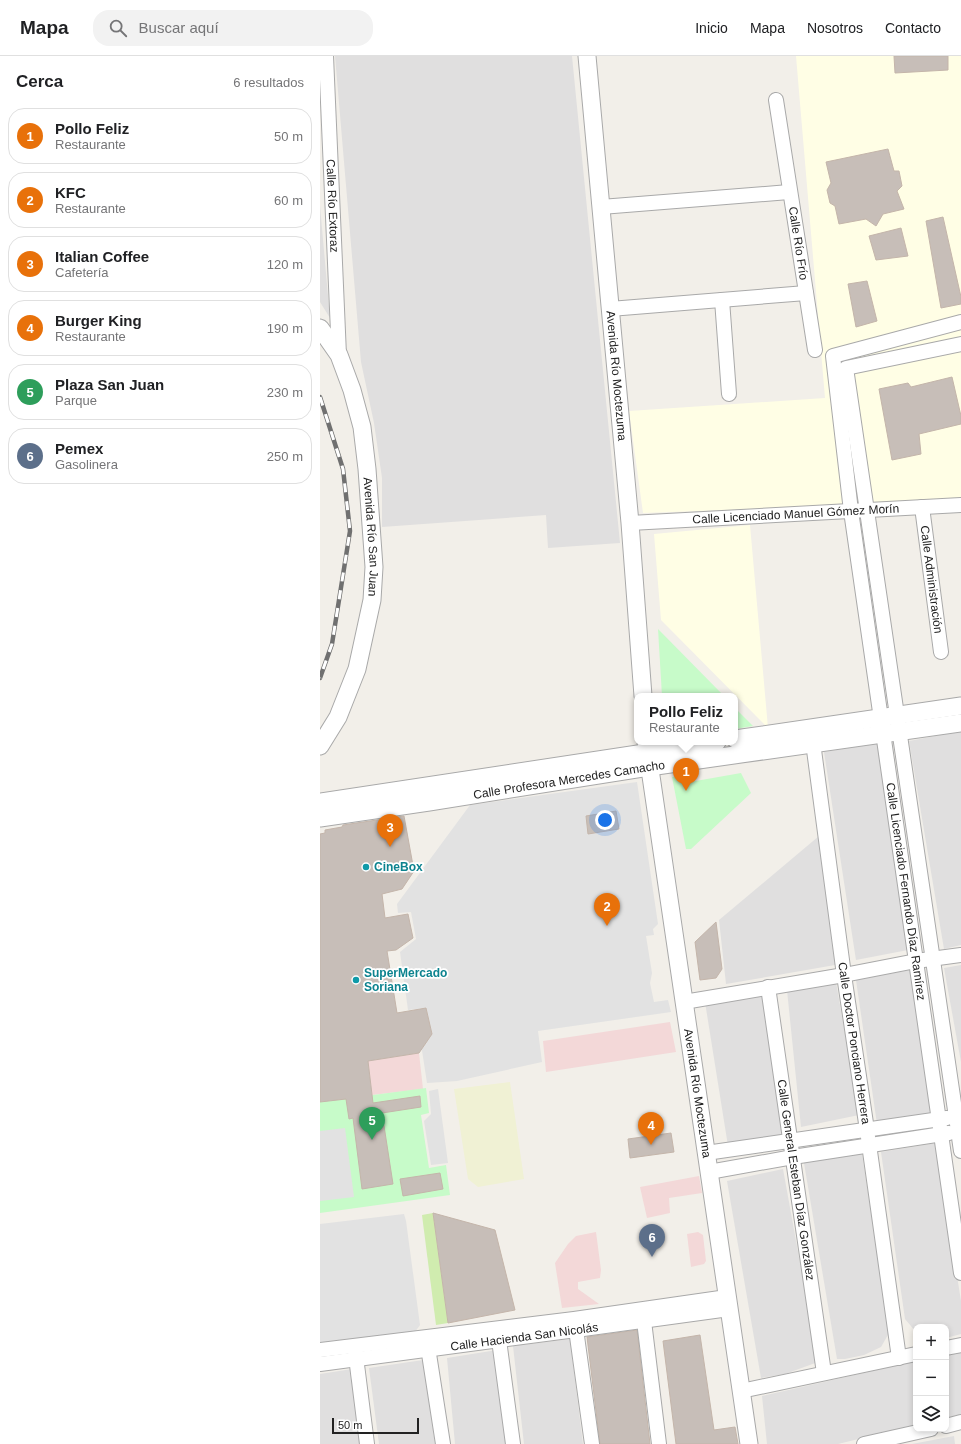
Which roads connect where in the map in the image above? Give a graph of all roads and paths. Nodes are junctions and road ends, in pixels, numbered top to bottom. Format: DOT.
graph roads {
  1 [pos="326,56"];
  2 [pos="587,56"];
  3 [pos="776,100"];
  4 [pos="790,192"];
  5 [pos="601,207"];
  6 [pos="806,293"];
  7 [pos="722,300"];
  8 [pos="610,309"];
  9 [pos="961,322"];
  10 [pos="320,328"];
  11 [pos="961,344"];
  12 [pos="815,350"];
  13 [pos="339,355"];
  14 [pos="729,394"];
  15 [pos="961,505"];
  16 [pos="922,507"];
  17 [pos="866,510"];
  18 [pos="851,511"];
  19 [pos="630,523"];
  20 [pos="941,652"];
  21 [pos="643,693"];
  22 [pos="961,706"];
  23 [pos="961,723"];
  24 [pos="890,725"];
  25 [pos="813,736"];
  26 [pos="738,739"];
  27 [pos="738,744"];
  28 [pos="700,745"];
  29 [pos="730,745"];
  30 [pos="320,746"];
  31 [pos="648,754"];
  32 [pos="425,785"];
  33 [pos="320,802"];
  34 [pos="429,802"];
  35 [pos="320,818"];
  36 [pos="961,955"];
  37 [pos="932,959"];
  38 [pos="916,961"];
  39 [pos="844,975"];
  40 [pos="768,987"];
  41 [pos="684,1002"];
  42 [pos="958,1116"];
  43 [pos="939,1119"];
  44 [pos="867,1130"];
  45 [pos="960,1132"];
  46 [pos="941,1135"];
  47 [pos="791,1141"];
  48 [pos="870,1145"];
  49 [pos="961,1151"];
  50 [pos="706,1153"];
  51 [pos="793,1157"];
  52 [pos="709,1172"];
  53 [pos="961,1273"];
  54 [pos="728,1303"];
  55 [pos="644,1321"];
  56 [pos="575,1325"];
  57 [pos="499,1340"];
  58 [pos="428,1343"];
  59 [pos="961,1345"];
  60 [pos="949,1347"];
  61 [pos="320,1350"];
  62 [pos="355,1352"];
  63 [pos="913,1355"];
  64 [pos="899,1358"];
  65 [pos="320,1364"];
  66 [pos="824,1373"];
  67 [pos="741,1391"];
  68 [pos="961,1422"];
  69 [pos="949,1425"];
  70 [pos="918,1432"];
  71 [pos="367,1444"];
  72 [pos="443,1444"];
  73 [pos="513,1444"];
  74 [pos="592,1444"];
  75 [pos="659,1444"];
  76 [pos="749,1444"];
  77 [pos="864,1444"];
  1 -- 13 [label="street, Calle Río Extoraz"];
  2 -- 5 [label="street, Avenida Río Moctezuma"];
  3 -- 4 [label="street, Calle Río Frío"];
  4 -- 5 [label="street"];
  4 -- 6 [label="street, Calle Río Frío"];
  5 -- 8 [label="street, Avenida Río Moctezuma"];
  6 -- 7 [label="street"];
  6 -- 12 [label="street, Calle Río Frío"];
  7 -- 8 [label="street"];
  7 -- 14 [label="street"];
  8 -- 19 [label="street, Avenida Río Moctezuma"];
  9 -- 18 [label="street, Calle Licenciado Fernando Díaz Ramírez"];
  10 -- 13 [label="street, Avenida Río San Juan"];
  11 -- 17 [label="street, Calle Licenciado Fernando Díaz Ramírez"];
  13 -- 30 [label="street, Avenida Río San Juan"];
  15 -- 16 [label="street, Calle Licenciado Manuel Gómez Morín"];
  16 -- 17 [label="street, Calle Licenciado Manuel Gómez Morín"];
  16 -- 20 [label="street, Calle Administración"];
  17 -- 18 [label="street, Calle Licenciado Manuel Gómez Morín"];
  17 -- 24 [label="street, Calle Licenciado Fernando Díaz Ramírez"];
  18 -- 19 [label="street, Calle Licenciado Manuel Gómez Morín"];
  18 -- 24 [label="street, Calle Licenciado Fernando Díaz Ramírez"];
  19 -- 21 [label="street, Avenida Río Moctezuma"];
  22 -- 24 [label="street, Calle Profesora Mercedes Camacho"];
  23 -- 24 [label="street, Calle Profesora Mercedes Camacho"];
  24 -- 25 [label="street, Calle Profesora Mercedes Camacho"];
  24 -- 37 [label="street, Calle Licenciado Fernando Díaz Ramírez"];
  24 -- 38 [label="street, Calle Licenciado Fernando Díaz Ramírez"];
  25 -- 26 [label="street, Calle Profesora Mercedes Camacho"];
  25 -- 27 [label="street, Calle Profesora Mercedes Camacho"];
  25 -- 39 [label="street, Calle Doctor Ponciano Herrera"];
  28 -- 31 [label="street, Calle Profesora Mercedes Camacho"];
  29 -- 31 [label="street, Calle Profesora Mercedes Camacho"];
  31 -- 32 [label="street, Calle Profesora Mercedes Camacho"];
  31 -- 34 [label="street, Calle Profesora Mercedes Camacho"];
  31 -- 41 [label="street, Avenida Río Moctezuma"];
  32 -- 33 [label="street, Calle Profesora Mercedes Camacho"];
  32 -- 34 [label="street"];
  34 -- 35 [label="street, Calle Profesora Mercedes Camacho"];
  36 -- 37 [label="street"];
  37 -- 38 [label="street"];
  37 -- 42 [label="street, Calle Licenciado Fernando Díaz Ramírez"];
  38 -- 39 [label="street"];
  38 -- 43 [label="street, Calle Licenciado Fernando Díaz Ramírez"];
  39 -- 40 [label="street"];
  39 -- 44 [label="street, Calle Doctor Ponciano Herrera"];
  40 -- 41 [label="street"];
  40 -- 47 [label="street, Calle General Esteban Díaz González"];
  41 -- 50 [label="street, Avenida Río Moctezuma"];
  42 -- 43 [label="street"];
  42 -- 45 [label="street, Calle Licenciado Fernando Díaz Ramírez"];
  43 -- 44 [label="street"];
  43 -- 46 [label="street, Calle Licenciado Fernando Díaz Ramírez"];
  44 -- 47 [label="street"];
  44 -- 48 [label="street, Calle Doctor Ponciano Herrera"];
  45 -- 46 [label="street"];
  45 -- 49 [label="street, Calle Licenciado Fernando Díaz Ramírez"];
  46 -- 48 [label="street"];
  46 -- 53 [label="street, Calle Licenciado Fernando Díaz Ramírez"];
  47 -- 50 [label="street"];
  47 -- 51 [label="street, Calle General Esteban Díaz González"];
  48 -- 51 [label="street"];
  48 -- 64 [label="street, Calle Doctor Ponciano Herrera"];
  50 -- 52 [label="street, Avenida Río Moctezuma"];
  51 -- 52 [label="street"];
  51 -- 66 [label="street, Calle General Esteban Díaz González"];
  52 -- 54 [label="street, Avenida Río Moctezuma"];
  54 -- 55 [label="street, Calle Hacienda San Nicolás"];
  54 -- 56 [label="street, Calle Hacienda San Nicolás"];
  54 -- 67 [label="street, Avenida Río Moctezuma"];
  55 -- 56 [label="street, Calle Hacienda San Nicolás"];
  55 -- 75 [label="street"];
  56 -- 57 [label="street, Calle Hacienda San Nicolás"];
  56 -- 58 [label="street, Calle Hacienda San Nicolás"];
  56 -- 74 [label="street"];
  57 -- 58 [label="street, Calle Hacienda San Nicolás"];
  57 -- 73 [label="street"];
  58 -- 62 [label="street, Calle Hacienda San Nicolás"];
  58 -- 72 [label="street"];
  59 -- 60 [label="street"];
  61 -- 62 [label="street, Calle Hacienda San Nicolás"];
  62 -- 65 [label="street, Calle Hacienda San Nicolás"];
  62 -- 71 [label="street"];
  63 -- 64 [label="street"];
  64 -- 66 [label="street"];
  66 -- 67 [label="street"];
  67 -- 76 [label="street, Avenida Río Moctezuma"];
  68 -- 69 [label="street"];
  70 -- 77 [label="street"];
}
